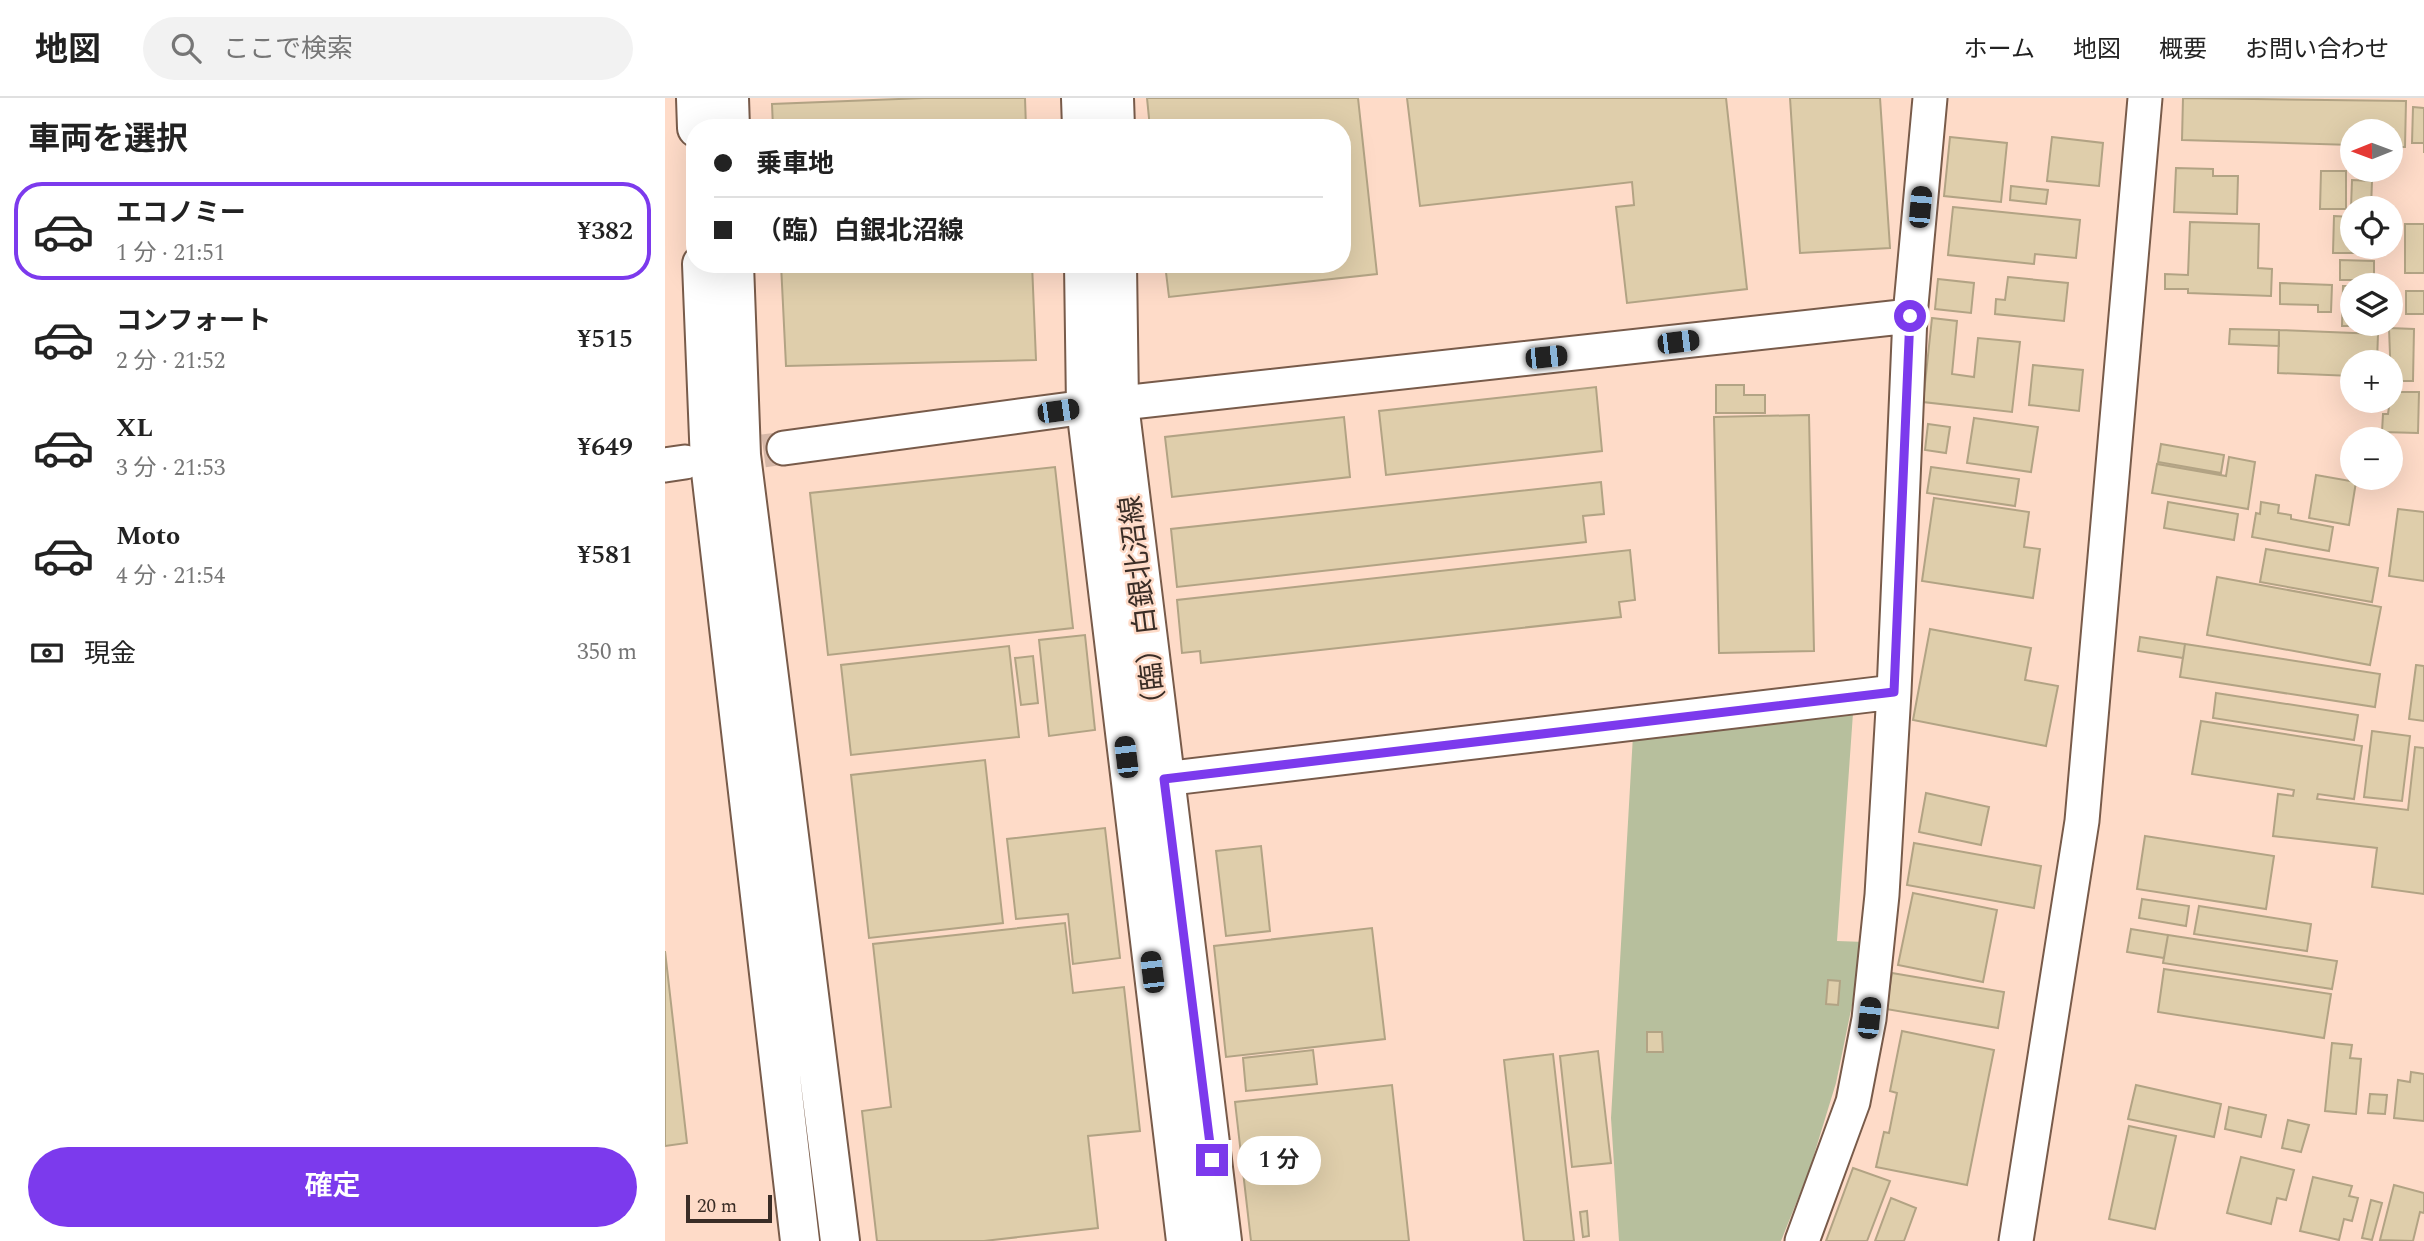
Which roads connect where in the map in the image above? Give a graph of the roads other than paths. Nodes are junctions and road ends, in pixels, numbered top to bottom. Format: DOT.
graph roads {
  1 [pos="696,98"];
  2 [pos="729,98"];
  3 [pos="1081,98"];
  4 [pos="1114,98"];
  5 [pos="1930,98"];
  6 [pos="2145,98"];
  7 [pos="697,119"];
  8 [pos="730,119"];
  9 [pos="1082,119"];
  10 [pos="1115,119"];
  11 [pos="702,273"];
  12 [pos="734,273"];
  13 [pos="1085,273"];
  14 [pos="1116,273"];
  15 [pos="1910,316"];
  16 [pos="1103,406"];
  17 [pos="785,448"];
  18 [pos="1894,692"];
  19 [pos="1147,781"];
  20 [pos="800,1241"];
  21 [pos="840,1241"];
  22 [pos="1186,1241"];
  23 [pos="1222,1241"];
  24 [pos="1802,1241"];
  25 [pos="2016,1241"];
  1 -- 7 [label="street"];
  2 -- 8 [label="street"];
  3 -- 9 [label="street"];
  4 -- 10 [label="street"];
  5 -- 15 [label="street"];
  6 -- 25 [label="street"];
  11 -- 20 [label="street"];
  12 -- 21 [label="street"];
  13 -- 16 [label="street, （臨）白銀北沼線"];
  14 -- 16 [label="street, （臨）白銀北沼線"];
  15 -- 16 [label="street"];
  15 -- 18 [label="street"];
  16 -- 17 [label="street"];
  16 -- 19 [label="street, （臨）白銀北沼線"];
  18 -- 19 [label="street"];
  18 -- 24 [label="street"];
  19 -- 22 [label="street, （臨）白銀北沼線"];
  19 -- 23 [label="street, （臨）白銀北沼線"];
}
